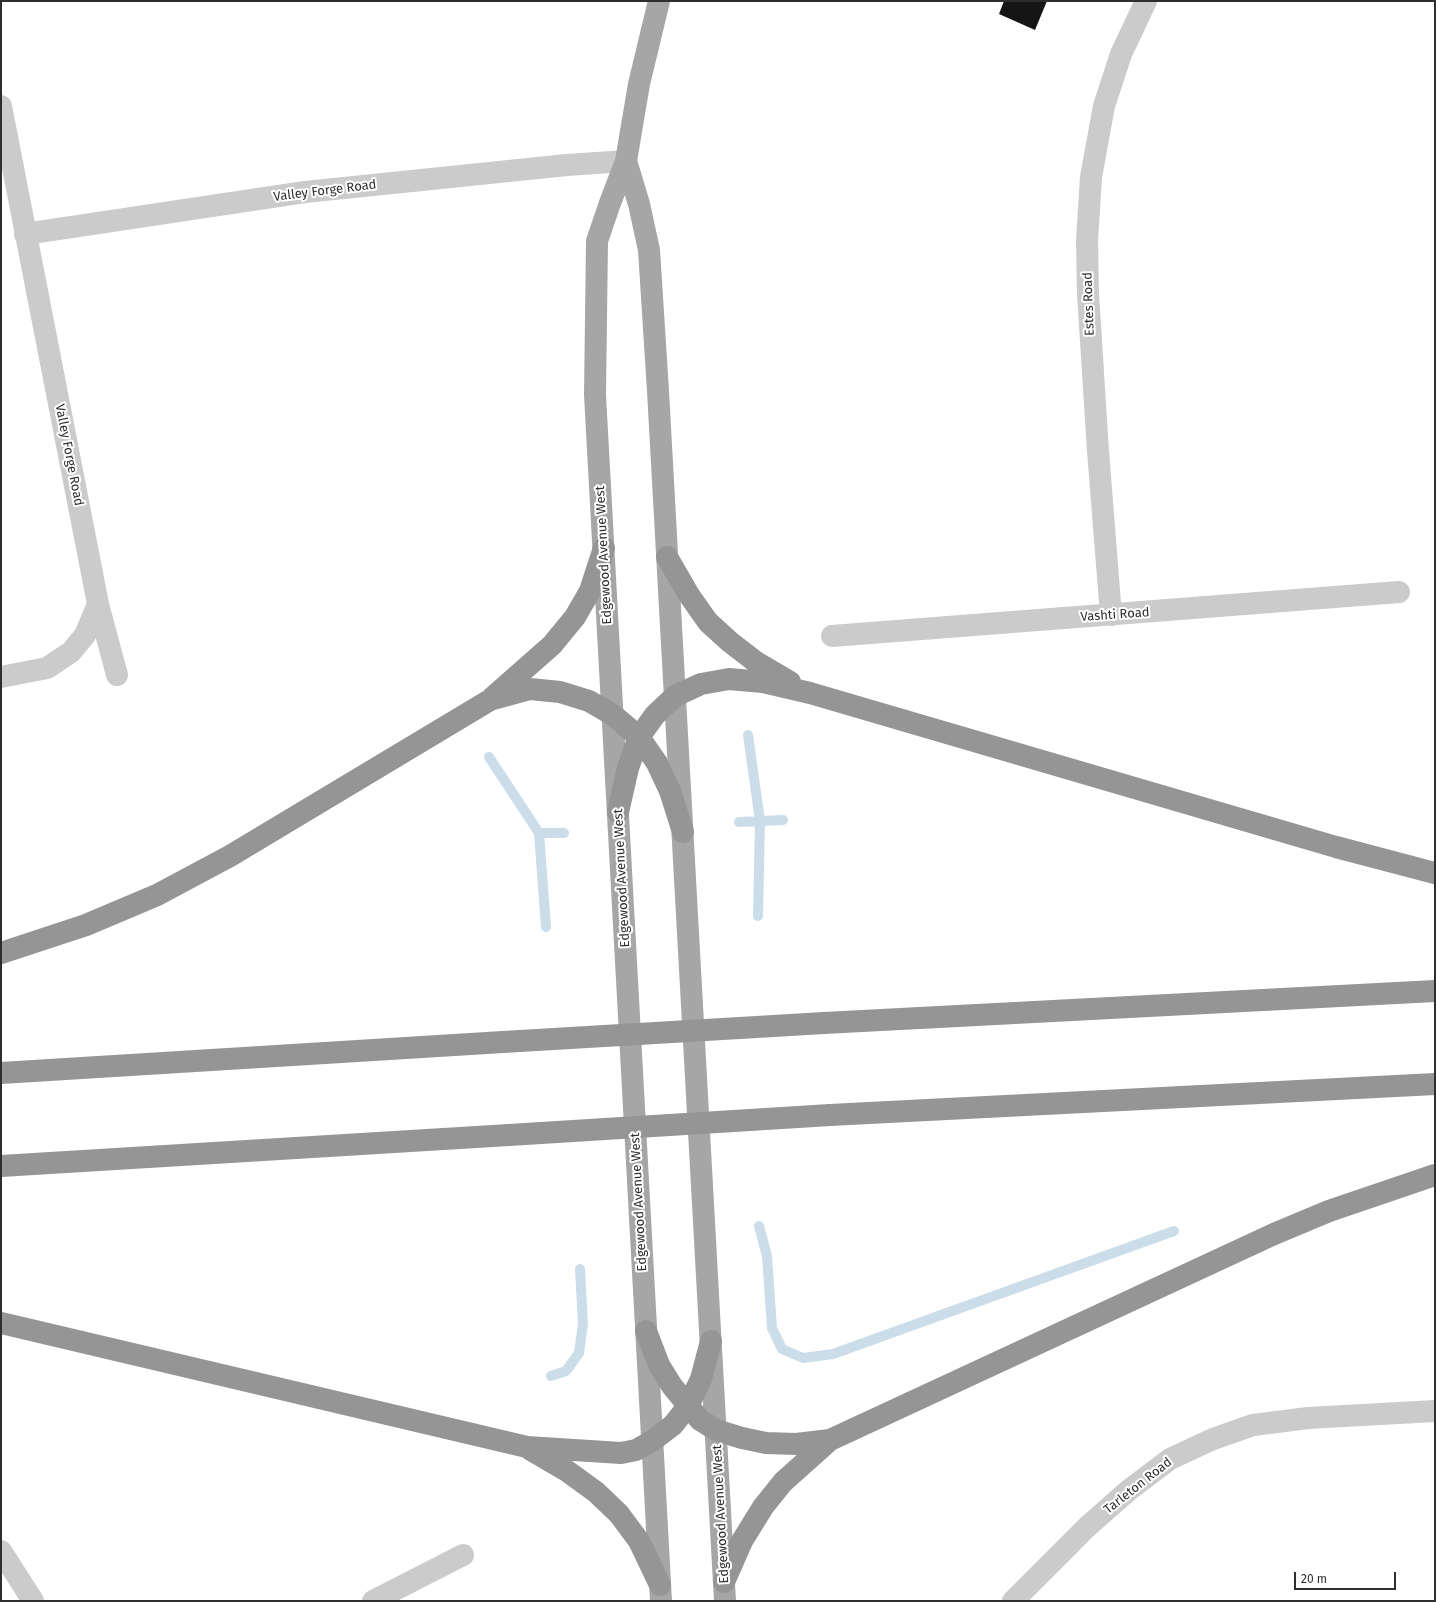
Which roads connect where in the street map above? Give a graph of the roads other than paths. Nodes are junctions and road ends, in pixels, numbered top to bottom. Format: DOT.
graph roads {
  1 [pos="659,1"];
  2 [pos="1146,1"];
  3 [pos="1,106"];
  4 [pos="626,161"];
  5 [pos="26,234"];
  6 [pos="604,548"];
  7 [pos="668,556"];
  8 [pos="1399,592"];
  9 [pos="98,604"];
  10 [pos="1111,615"];
  11 [pos="832,636"];
  12 [pos="118,675"];
  13 [pos="1,677"];
  14 [pos="810,693"];
  15 [pos="675,696"];
  16 [pos="490,700"];
  17 [pos="613,715"];
  18 [pos="639,737"];
  19 [pos="618,812"];
  20 [pos="683,832"];
  21 [pos="1435,873"];
  22 [pos="1,953"];
  23 [pos="1435,991"];
  24 [pos="1,1073"];
  25 [pos="1435,1084"];
  26 [pos="1,1166"];
  27 [pos="1435,1175"];
  28 [pos="1,1323"];
  29 [pos="646,1331"];
  30 [pos="711,1340"];
  31 [pos="688,1406"];
  32 [pos="1435,1411"];
  33 [pos="716,1430"];
  34 [pos="830,1440"];
  35 [pos="652,1442"];
  36 [pos="526,1447"];
  37 [pos="1,1551"];
  38 [pos="463,1555"];
  39 [pos="725,1591"];
  40 [pos="661,1593"];
  41 [pos="33,1601"];
  42 [pos="373,1601"];
  43 [pos="1013,1601"];
  1 -- 4 [label="main road, Edgewood Avenue West"];
  2 -- 10 [label="street, Estes Road"];
  3 -- 5 [label="street, Valley Forge Road"];
  4 -- 5 [label="street, Valley Forge Road"];
  4 -- 6 [label="main road, Edgewood Avenue West"];
  4 -- 7 [label="main road, Edgewood Avenue West"];
  5 -- 9 [label="street, Valley Forge Road"];
  6 -- 16 [label="highway"];
  6 -- 17 [label="main road, Edgewood Avenue West"];
  7 -- 14 [label="highway"];
  7 -- 15 [label="main road, Edgewood Avenue West"];
  8 -- 10 [label="street, Vashti Road"];
  9 -- 12 [label="street, Valley Forge Road"];
  9 -- 13 [label="street"];
  10 -- 11 [label="street, Vashti Road"];
  14 -- 15 [label="highway"];
  14 -- 21 [label="highway"];
  15 -- 18 [label="highway"];
  15 -- 20 [label="main road, Edgewood Avenue West"];
  16 -- 17 [label="highway"];
  16 -- 22 [label="highway"];
  17 -- 18 [label="highway"];
  17 -- 19 [label="main road, Edgewood Avenue West"];
  18 -- 19 [label="highway"];
  18 -- 20 [label="highway"];
  19 -- 29 [label="main road, Edgewood Avenue West"];
  20 -- 30 [label="main road, Edgewood Avenue West"];
  23 -- 24 [label="highway, bridge"];
  25 -- 26 [label="highway, bridge"];
  27 -- 34 [label="highway"];
  28 -- 36 [label="highway"];
  29 -- 31 [label="highway"];
  29 -- 35 [label="main road, Edgewood Avenue West"];
  30 -- 31 [label="highway"];
  30 -- 33 [label="main road, Edgewood Avenue West"];
  31 -- 33 [label="highway"];
  31 -- 35 [label="highway"];
  32 -- 43 [label="street, Tarleton Road"];
  33 -- 34 [label="highway"];
  33 -- 39 [label="main road, Edgewood Avenue West"];
  34 -- 39 [label="highway"];
  35 -- 36 [label="highway"];
  35 -- 40 [label="main road, Edgewood Avenue West"];
  36 -- 40 [label="highway"];
  37 -- 41 [label="street"];
  38 -- 42 [label="street"];
}
